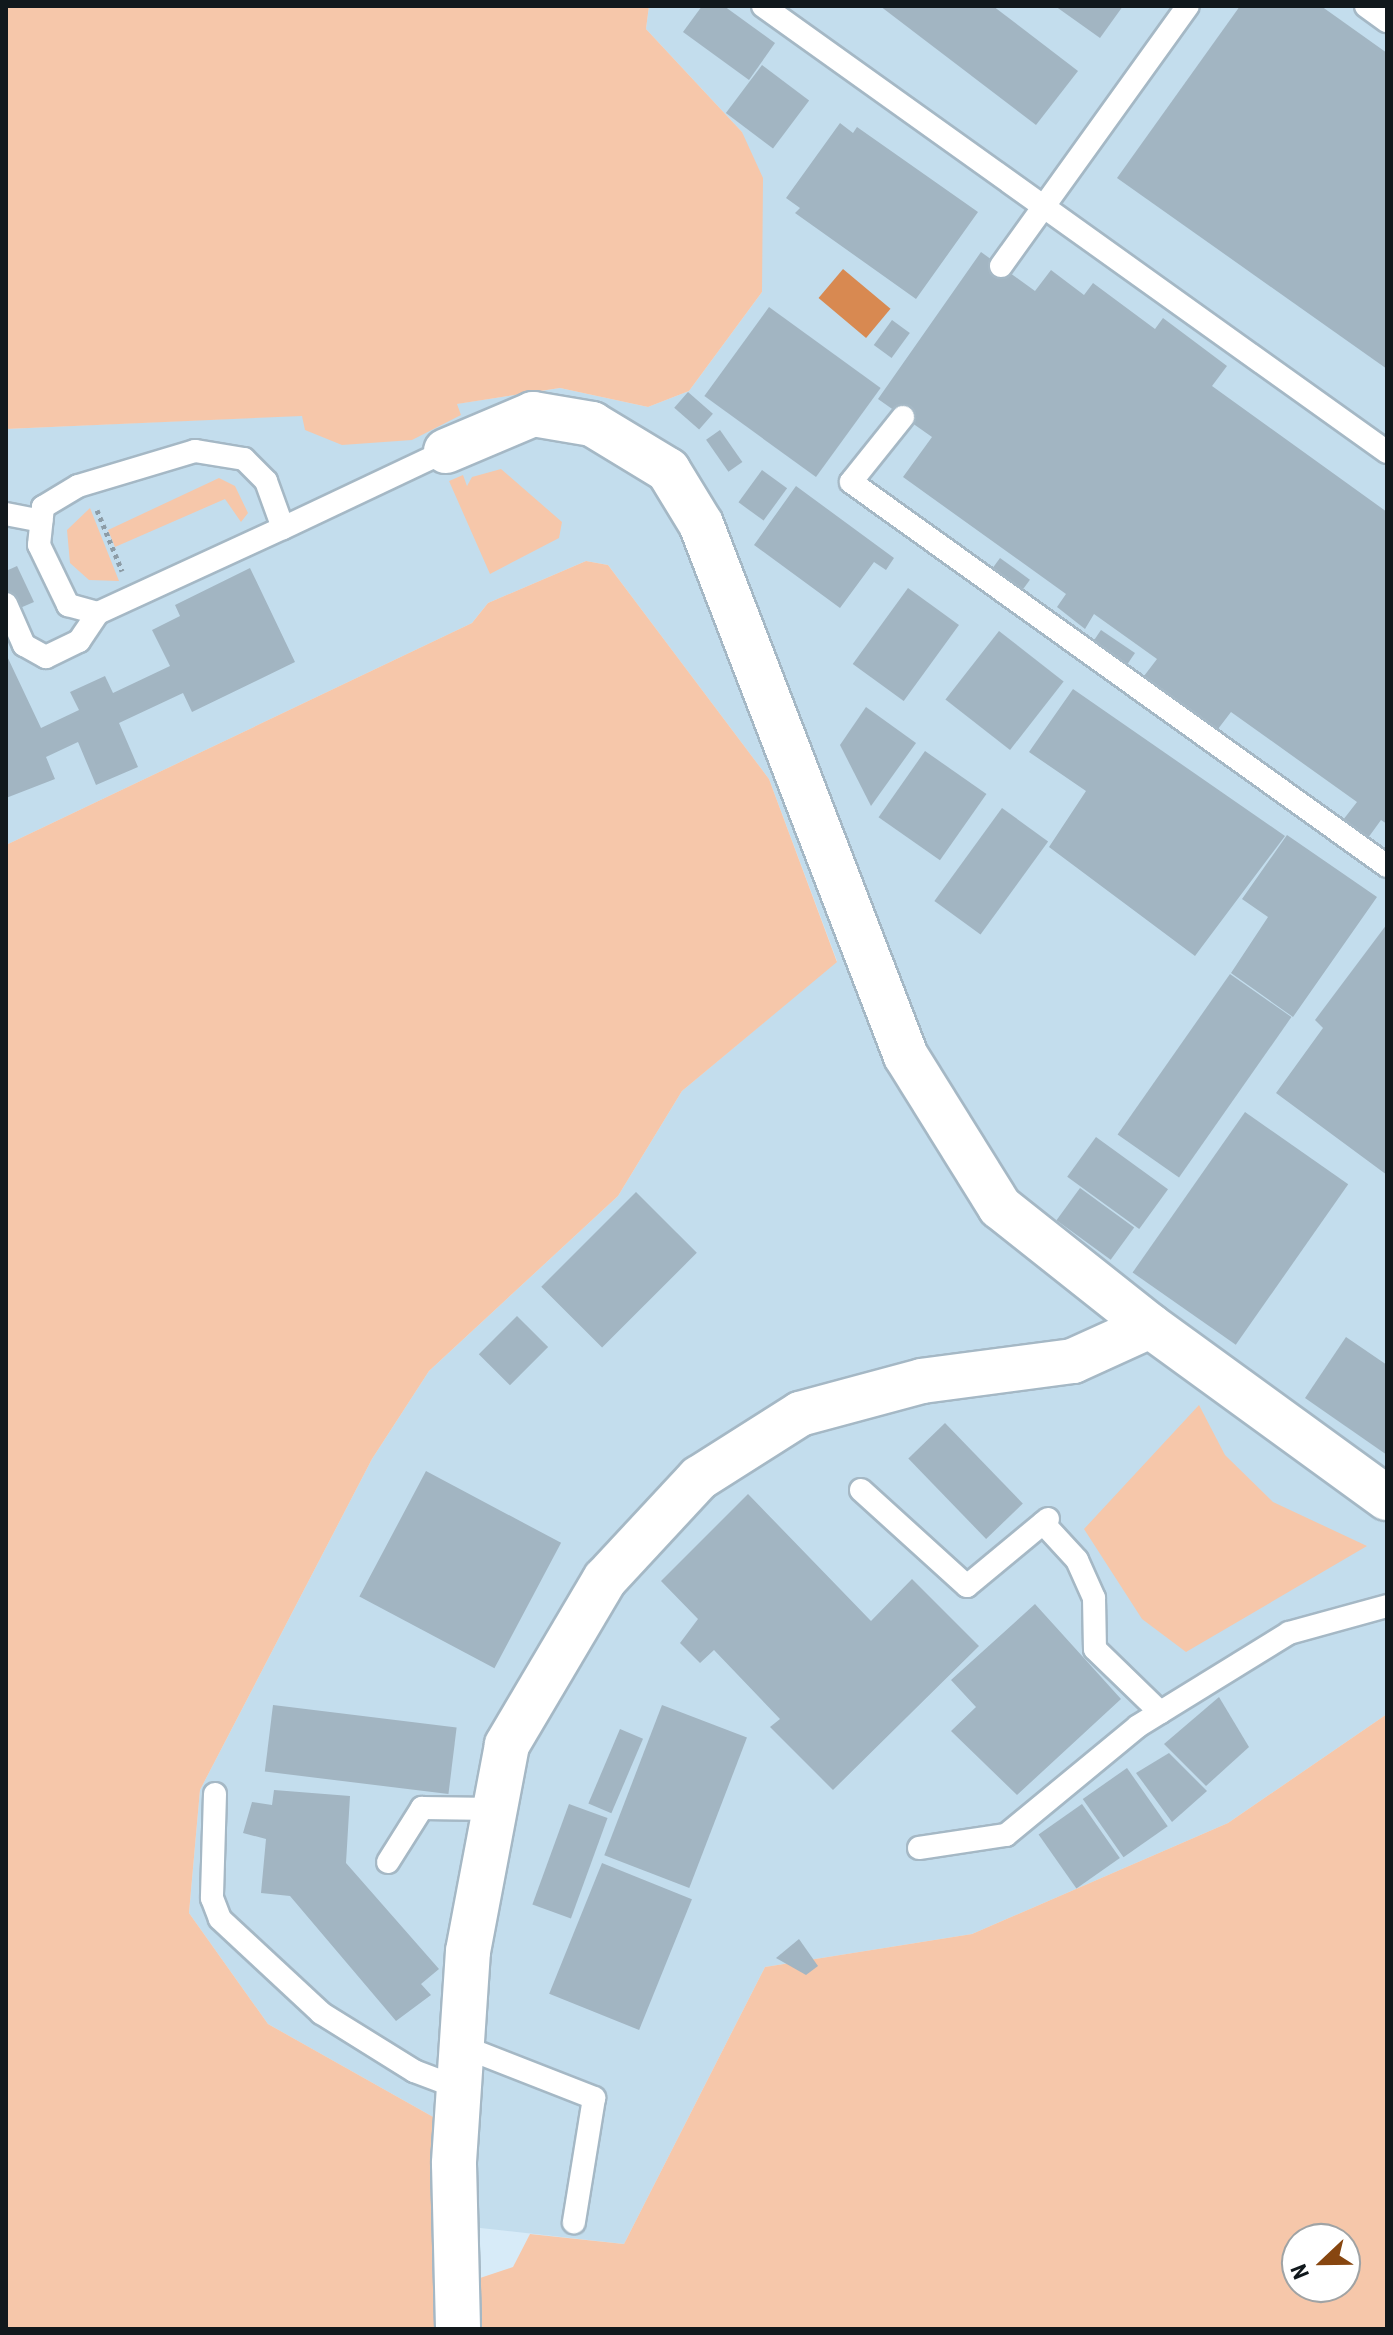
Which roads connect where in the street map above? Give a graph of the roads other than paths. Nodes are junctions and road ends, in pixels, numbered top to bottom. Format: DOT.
graph roads {
  1 [pos="763,6"];
  2 [pos="1188,6"];
  3 [pos="1366,6"];
  4 [pos="1387,21"];
  5 [pos="1045,204"];
  6 [pos="1001,266"];
  7 [pos="903,417"];
  8 [pos="446,451"];
  9 [pos="1387,452"];
  10 [pos="6,514"];
  11 [pos="41,521"];
  12 [pos="283,528"];
  13 [pos="6,604"];
  14 [pos="98,613"];
  15 [pos="1387,866"];
  16 [pos="1150,1326"];
  17 [pos="861,1490"];
  18 [pos="1387,1498"];
  19 [pos="1387,1606"];
  20 [pos="1160,1712"];
  21 [pos="215,1794"];
  22 [pos="495,1809"];
  23 [pos="919,1848"];
  24 [pos="388,1862"];
  25 [pos="463,2068"];
  26 [pos="574,2222"];
  27 [pos="458,2329"];
  1 -- 5 [label="lane"];
  2 -- 5 [label="lane"];
  3 -- 4 [label="lane"];
  5 -- 6 [label="lane"];
  5 -- 9 [label="lane"];
  7 -- 15 [label="lane"];
  8 -- 12 [label="lane"];
  8 -- 16 [label="street"];
  10 -- 11 [label="lane"];
  11 -- 12 [label="lane"];
  11 -- 14 [label="lane"];
  12 -- 14 [label="lane"];
  13 -- 14 [label="lane"];
  16 -- 18 [label="street"];
  16 -- 22 [label="street"];
  17 -- 20 [label="lane"];
  19 -- 20 [label="lane"];
  20 -- 23 [label="lane"];
  21 -- 25 [label="lane"];
  22 -- 24 [label="lane"];
  22 -- 25 [label="street"];
  25 -- 26 [label="lane"];
  25 -- 27 [label="street"];
}
